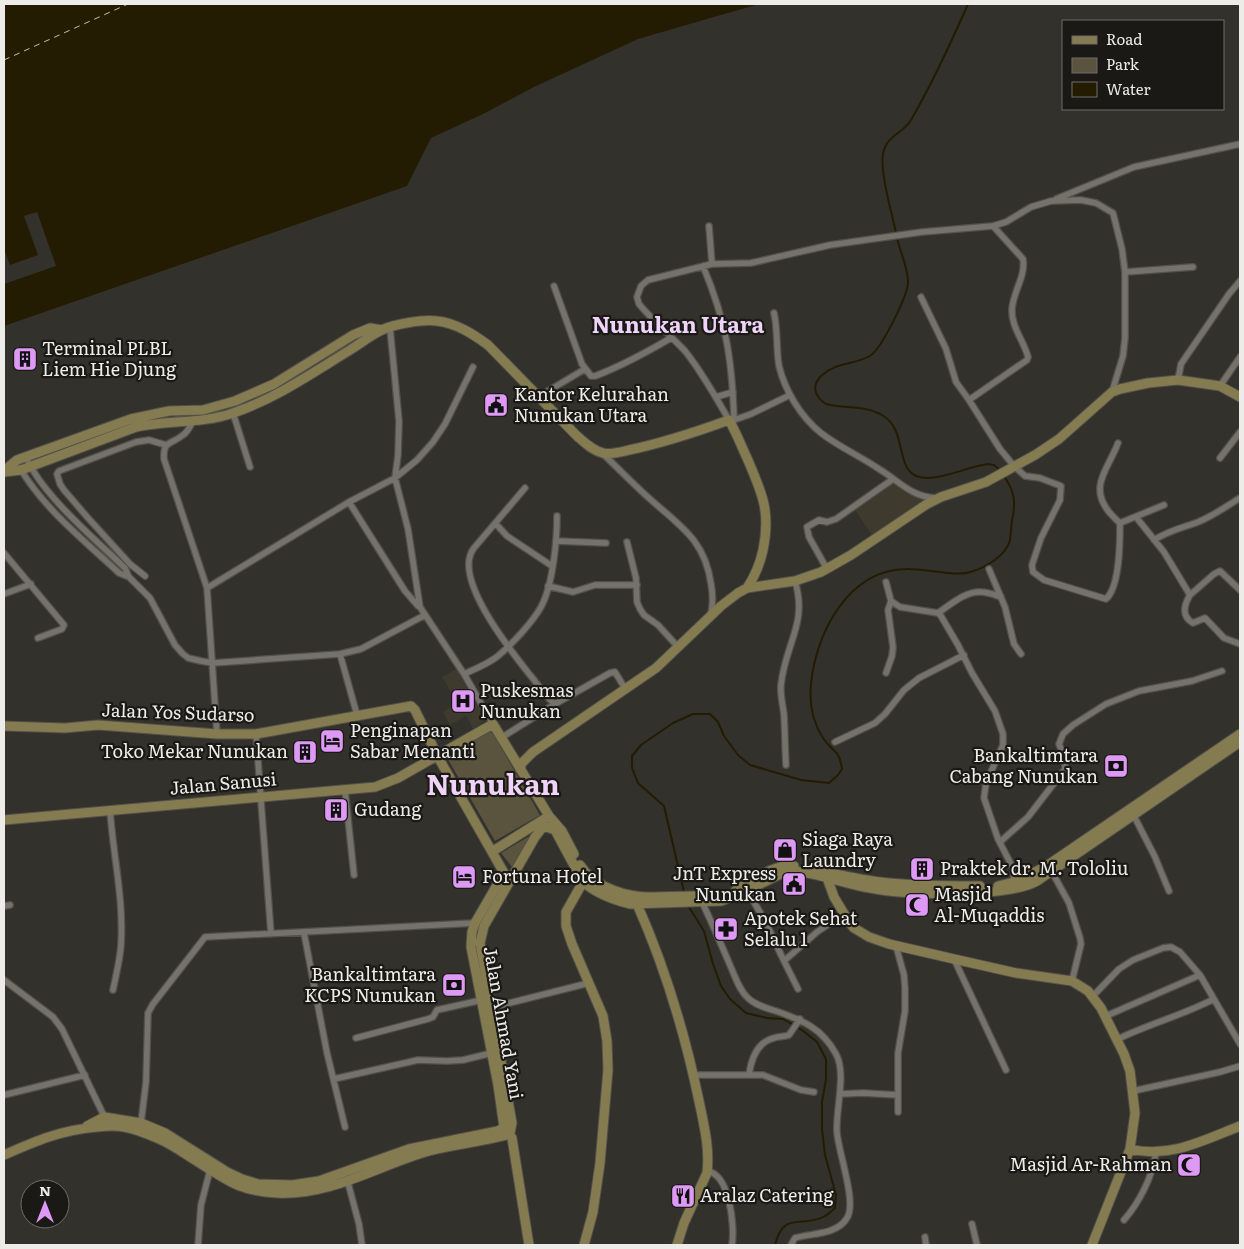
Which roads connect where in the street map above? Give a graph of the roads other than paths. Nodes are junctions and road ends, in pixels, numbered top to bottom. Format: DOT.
graph roads {
  1 [pos="1240,144"];
  2 [pos="1051,201"];
  3 [pos="709,226"];
  4 [pos="993,226"];
  5 [pos="712,264"];
  6 [pos="703,266"];
  7 [pos="1193,267"];
  8 [pos="1125,272"];
  9 [pos="1240,281"];
  10 [pos="554,286"];
  11 [pos="921,297"];
  12 [pos="774,313"];
  13 [pos="386,329"];
  14 [pos="671,338"];
  15 [pos="1240,358"];
  16 [pos="473,367"];
  17 [pos="585,369"];
  18 [pos="291,373"];
  19 [pos="1178,380"];
  20 [pos="296,383"];
  21 [pos="1220,386"];
  22 [pos="733,392"];
  23 [pos="1112,392"];
  24 [pos="790,395"];
  25 [pos="538,397"];
  26 [pos="1240,397"];
  27 [pos="716,398"];
  28 [pos="969,400"];
  29 [pos="203,410"];
  30 [pos="233,413"];
  31 [pos="205,420"];
  32 [pos="193,421"];
  33 [pos="731,422"];
  34 [pos="1240,432"];
  35 [pos="1118,443"];
  36 [pos="166,445"];
  37 [pos="602,453"];
  38 [pos="26,457"];
  39 [pos="1220,458"];
  40 [pos="17,460"];
  41 [pos="30,467"];
  42 [pos="250,467"];
  43 [pos="1010,468"];
  44 [pos="21,470"];
  45 [pos="4,472"];
  46 [pos="395,478"];
  47 [pos="893,479"];
  48 [pos="526,488"];
  49 [pos="938,498"];
  50 [pos="1240,498"];
  51 [pos="349,502"];
  52 [pos="1164,505"];
  53 [pos="557,516"];
  54 [pos="1136,517"];
  55 [pos="496,524"];
  56 [pos="1120,524"];
  57 [pos="556,540"];
  58 [pos="1154,540"];
  59 [pos="628,542"];
  60 [pos="606,543"];
  61 [pos="4,554"];
  62 [pos="12,563"];
  63 [pos="4,566"];
  64 [pos="552,566"];
  65 [pos="827,568"];
  66 [pos="988,570"];
  67 [pos="145,576"];
  68 [pos="129,577"];
  69 [pos="795,581"];
  70 [pos="886,582"];
  71 [pos="30,584"];
  72 [pos="637,585"];
  73 [pos="548,586"];
  74 [pos="207,588"];
  75 [pos="747,588"];
  76 [pos="1240,590"];
  77 [pos="4,594"];
  78 [pos="1190,595"];
  79 [pos="1001,597"];
  80 [pos="891,601"];
  81 [pos="420,607"];
  82 [pos="938,613"];
  83 [pos="424,615"];
  84 [pos="711,616"];
  85 [pos="38,638"];
  86 [pos="1240,644"];
  87 [pos="507,646"];
  88 [pos="679,648"];
  89 [pos="340,654"];
  90 [pos="1021,654"];
  91 [pos="964,655"];
  92 [pos="213,663"];
  93 [pos="1222,671"];
  94 [pos="886,673"];
  95 [pos="464,674"];
  96 [pos="626,690"];
  97 [pos="555,704"];
  98 [pos="357,715"];
  99 [pos="493,724"];
  100 [pos="4,726"];
  101 [pos="217,734"];
  102 [pos="256,734"];
  103 [pos="1240,734"];
  104 [pos="501,738"];
  105 [pos="835,742"];
  106 [pos="1240,742"];
  107 [pos="533,752"];
  108 [pos="438,757"];
  109 [pos="513,758"];
  110 [pos="786,765"];
  111 [pos="520,768"];
  112 [pos="345,790"];
  113 [pos="260,797"];
  114 [pos="110,810"];
  115 [pos="1131,812"];
  116 [pos="549,816"];
  117 [pos="4,820"];
  118 [pos="1000,842"];
  119 [pos="492,851"];
  120 [pos="1051,870"];
  121 [pos="504,873"];
  122 [pos="826,875"];
  123 [pos="354,876"];
  124 [pos="511,881"];
  125 [pos="584,882"];
  126 [pos="1014,882"];
  127 [pos="747,890"];
  128 [pos="1169,891"];
  129 [pos="698,900"];
  130 [pos="637,901"];
  131 [pos="844,914"];
  132 [pos="475,923"];
  133 [pos="304,932"];
  134 [pos="271,934"];
  135 [pos="896,946"];
  136 [pos="954,959"];
  137 [pos="784,961"];
  138 [pos="1200,975"];
  139 [pos="4,980"];
  140 [pos="1072,981"];
  141 [pos="589,983"];
  142 [pos="798,989"];
  143 [pos="113,990"];
  144 [pos="1092,997"];
  145 [pos="1214,999"];
  146 [pos="482,1000"];
  147 [pos="490,1008"];
  148 [pos="1106,1016"];
  149 [pos="800,1020"];
  150 [pos="356,1038"];
  151 [pos="1118,1040"];
  152 [pos="1240,1044"];
  153 [pos="492,1053"];
  154 [pos="1240,1066"];
  155 [pos="1006,1070"];
  156 [pos="85,1075"];
  157 [pos="693,1075"];
  158 [pos="749,1075"];
  159 [pos="500,1076"];
  160 [pos="334,1079"];
  161 [pos="1133,1091"];
  162 [pos="814,1092"];
  163 [pos="840,1094"];
  164 [pos="4,1095"];
  165 [pos="898,1095"];
  166 [pos="898,1112"];
  167 [pos="106,1121"];
  168 [pos="142,1123"];
  169 [pos="1240,1126"];
  170 [pos="346,1127"];
  171 [pos="507,1130"];
  172 [pos="1130,1149"];
  173 [pos="1156,1152"];
  174 [pos="4,1155"];
  175 [pos="210,1170"];
  176 [pos="707,1171"];
  177 [pos="346,1177"];
  178 [pos="1124,1220"];
  179 [pos="972,1224"];
  180 [pos="925,1236"];
  181 [pos="198,1245"];
  182 [pos="362,1245"];
  183 [pos="529,1245"];
  184 [pos="584,1245"];
  185 [pos="677,1245"];
  186 [pos="732,1245"];
  187 [pos="791,1245"];
  188 [pos="926,1245"];
  189 [pos="976,1245"];
  190 [pos="1092,1245"];
  1 -- 2 [label="street"];
  2 -- 4 [label="street"];
  2 -- 8 [label="street"];
  3 -- 5 [label="street"];
  4 -- 5 [label="street"];
  4 -- 28 [label="street"];
  5 -- 6 [label="street"];
  6 -- 14 [label="street"];
  6 -- 22 [label="street"];
  7 -- 8 [label="street"];
  8 -- 23 [label="street"];
  9 -- 19 [label="street"];
  10 -- 17 [label="street"];
  11 -- 28 [label="street"];
  12 -- 24 [label="street"];
  13 -- 18 [label="street"];
  13 -- 20 [label="street"];
  13 -- 25 [label="street"];
  13 -- 46 [label="street"];
  14 -- 17 [label="street"];
  14 -- 27 [label="street"];
  15 -- 21 [label="street"];
  16 -- 46 [label="street"];
  17 -- 25 [label="street"];
  18 -- 20 [label="street"];
  18 -- 29 [label="street"];
  19 -- 21 [label="street"];
  19 -- 23 [label="street"];
  20 -- 30 [label="street"];
  21 -- 26 [label="street"];
  22 -- 27 [label="street"];
  22 -- 33 [label="street"];
  23 -- 43 [label="street"];
  24 -- 33 [label="street"];
  24 -- 47 [label="street"];
  25 -- 37 [label="street"];
  27 -- 33 [label="street"];
  28 -- 43 [label="street"];
  29 -- 31 [label="street"];
  29 -- 38 [label="street"];
  30 -- 31 [label="street"];
  30 -- 42 [label="street"];
  31 -- 32 [label="street"];
  32 -- 36 [label="street"];
  32 -- 41 [label="street"];
  33 -- 37 [label="street"];
  33 -- 75 [label="street"];
  34 -- 39 [label="street"];
  35 -- 56 [label="street"];
  36 -- 67 [label="street"];
  36 -- 74 [label="street"];
  37 -- 84 [label="street"];
  38 -- 40 [label="street"];
  38 -- 41 [label="street"];
  40 -- 44 [label="street"];
  40 -- 45 [label="street"];
  41 -- 44 [label="street"];
  41 -- 68 [label="street"];
  43 -- 49 [label="street"];
  43 -- 56 [label="street"];
  44 -- 45 [label="street"];
  44 -- 68 [label="street"];
  46 -- 51 [label="street"];
  46 -- 81 [label="street"];
  47 -- 49 [label="street"];
  47 -- 65 [label="street"];
  48 -- 55 [label="street"];
  49 -- 65 [label="street"];
  50 -- 58 [label="street"];
  51 -- 74 [label="street"];
  51 -- 81 [label="street"];
  52 -- 54 [label="street"];
  53 -- 57 [label="street"];
  54 -- 56 [label="street"];
  54 -- 58 [label="street"];
  55 -- 64 [label="street"];
  55 -- 87 [label="street"];
  57 -- 60 [label="street"];
  57 -- 64 [label="street"];
  58 -- 78 [label="street"];
  59 -- 72 [label="street"];
  61 -- 62 [label="street"];
  62 -- 63 [label="street"];
  62 -- 71 [label="street"];
  64 -- 73 [label="street"];
  65 -- 69 [label="street"];
  66 -- 79 [label="street"];
  68 -- 92 [label="street"];
  69 -- 75 [label="street"];
  69 -- 110 [label="street"];
  70 -- 80 [label="street"];
  71 -- 77 [label="street"];
  71 -- 85 [label="street"];
  72 -- 73 [label="street"];
  72 -- 88 [label="street"];
  73 -- 87 [label="street"];
  74 -- 92 [label="street"];
  75 -- 84 [label="street"];
  76 -- 78 [label="street"];
  78 -- 86 [label="street"];
  79 -- 82 [label="street"];
  79 -- 90 [label="street"];
  80 -- 82 [label="street"];
  80 -- 94 [label="street"];
  81 -- 83 [label="street"];
  82 -- 91 [label="street"];
  83 -- 89 [label="street"];
  83 -- 95 [label="street"];
  84 -- 88 [label="street"];
  87 -- 95 [label="street"];
  87 -- 97 [label="street"];
  88 -- 96 [label="street"];
  89 -- 92 [label="street"];
  89 -- 98 [label="street"];
  91 -- 105 [label="street"];
  91 -- 118 [label="street"];
  92 -- 101 [label="street"];
  93 -- 118 [label="street"];
  95 -- 99 [label="street"];
  96 -- 97 [label="street"];
  96 -- 107 [label="street"];
  97 -- 104 [label="street"];
  98 -- 102 [label="street, Jalan Yos Sudarso"];
  98 -- 108 [label="street, Jalan Yos Sudarso"];
  99 -- 104 [label="street"];
  99 -- 108 [label="street, Jalan Sanusi"];
  100 -- 101 [label="street, Jalan Yos Sudarso"];
  101 -- 102 [label="street, Jalan Yos Sudarso"];
  102 -- 113 [label="street"];
  103 -- 115 [label="street"];
  104 -- 109 [label="street"];
  106 -- 115 [label="street"];
  107 -- 109 [label="street"];
  107 -- 111 [label="street"];
  108 -- 112 [label="street, Jalan Sanusi"];
  108 -- 119 [label="street"];
  109 -- 111 [label="street"];
  111 -- 116 [label="street"];
  112 -- 113 [label="street, Jalan Sanusi"];
  112 -- 123 [label="street"];
  113 -- 114 [label="street, Jalan Sanusi"];
  113 -- 134 [label="street"];
  114 -- 117 [label="street, Jalan Sanusi"];
  114 -- 143 [label="street"];
  115 -- 120 [label="street"];
  115 -- 126 [label="street"];
  115 -- 128 [label="street"];
  116 -- 119 [label="street"];
  116 -- 130 [label="street"];
  118 -- 126 [label="street"];
  119 -- 121 [label="street"];
  120 -- 122 [label="street"];
  120 -- 140 [label="street"];
  121 -- 124 [label="street"];
  121 -- 132 [label="street, Jalan Ahmad Yani"];
  122 -- 126 [label="street"];
  122 -- 127 [label="street"];
  122 -- 129 [label="street"];
  122 -- 131 [label="street"];
  124 -- 125 [label="street, Jalan Ahmad Yani"];
  124 -- 147 [label="street, Jalan Ahmad Yani"];
  125 -- 130 [label="street"];
  125 -- 141 [label="street"];
  127 -- 129 [label="street"];
  127 -- 137 [label="street"];
  129 -- 130 [label="street"];
  129 -- 149 [label="street"];
  130 -- 157 [label="street"];
  131 -- 135 [label="street"];
  131 -- 137 [label="street"];
  132 -- 133 [label="street"];
  132 -- 146 [label="street, Jalan Ahmad Yani"];
  133 -- 134 [label="street"];
  133 -- 160 [label="street"];
  134 -- 168 [label="street"];
  135 -- 136 [label="street"];
  135 -- 165 [label="street"];
  136 -- 140 [label="street"];
  136 -- 155 [label="street"];
  137 -- 142 [label="street"];
  138 -- 144 [label="street"];
  138 -- 145 [label="street"];
  138 -- 148 [label="street"];
  139 -- 156 [label="street"];
  140 -- 144 [label="street"];
  141 -- 147 [label="street"];
  141 -- 184 [label="street"];
  144 -- 148 [label="street"];
  145 -- 151 [label="street"];
  145 -- 152 [label="street"];
  146 -- 150 [label="street"];
  146 -- 153 [label="street, Jalan Ahmad Yani"];
  147 -- 159 [label="street, Jalan Ahmad Yani"];
  148 -- 151 [label="street"];
  149 -- 158 [label="street"];
  149 -- 163 [label="street"];
  151 -- 161 [label="street"];
  153 -- 159 [label="street, Jalan Ahmad Yani"];
  153 -- 160 [label="street"];
  154 -- 161 [label="street"];
  156 -- 164 [label="street"];
  156 -- 167 [label="street"];
  157 -- 158 [label="street"];
  157 -- 176 [label="street"];
  158 -- 162 [label="street"];
  159 -- 171 [label="street, Jalan Ahmad Yani"];
  160 -- 170 [label="street"];
  161 -- 172 [label="street"];
  163 -- 165 [label="street"];
  163 -- 187 [label="street"];
  165 -- 166 [label="street"];
  167 -- 168 [label="street"];
  167 -- 174 [label="street"];
  167 -- 175 [label="street"];
  168 -- 177 [label="street"];
  169 -- 173 [label="street"];
  171 -- 177 [label="street"];
  171 -- 183 [label="street, Jalan Ahmad Yani"];
  172 -- 173 [label="street"];
  172 -- 190 [label="street"];
  173 -- 178 [label="street"];
  175 -- 177 [label="street"];
  175 -- 181 [label="street"];
  176 -- 185 [label="street"];
  176 -- 186 [label="street"];
  177 -- 182 [label="street"];
  179 -- 189 [label="street"];
  180 -- 188 [label="street"];
}
